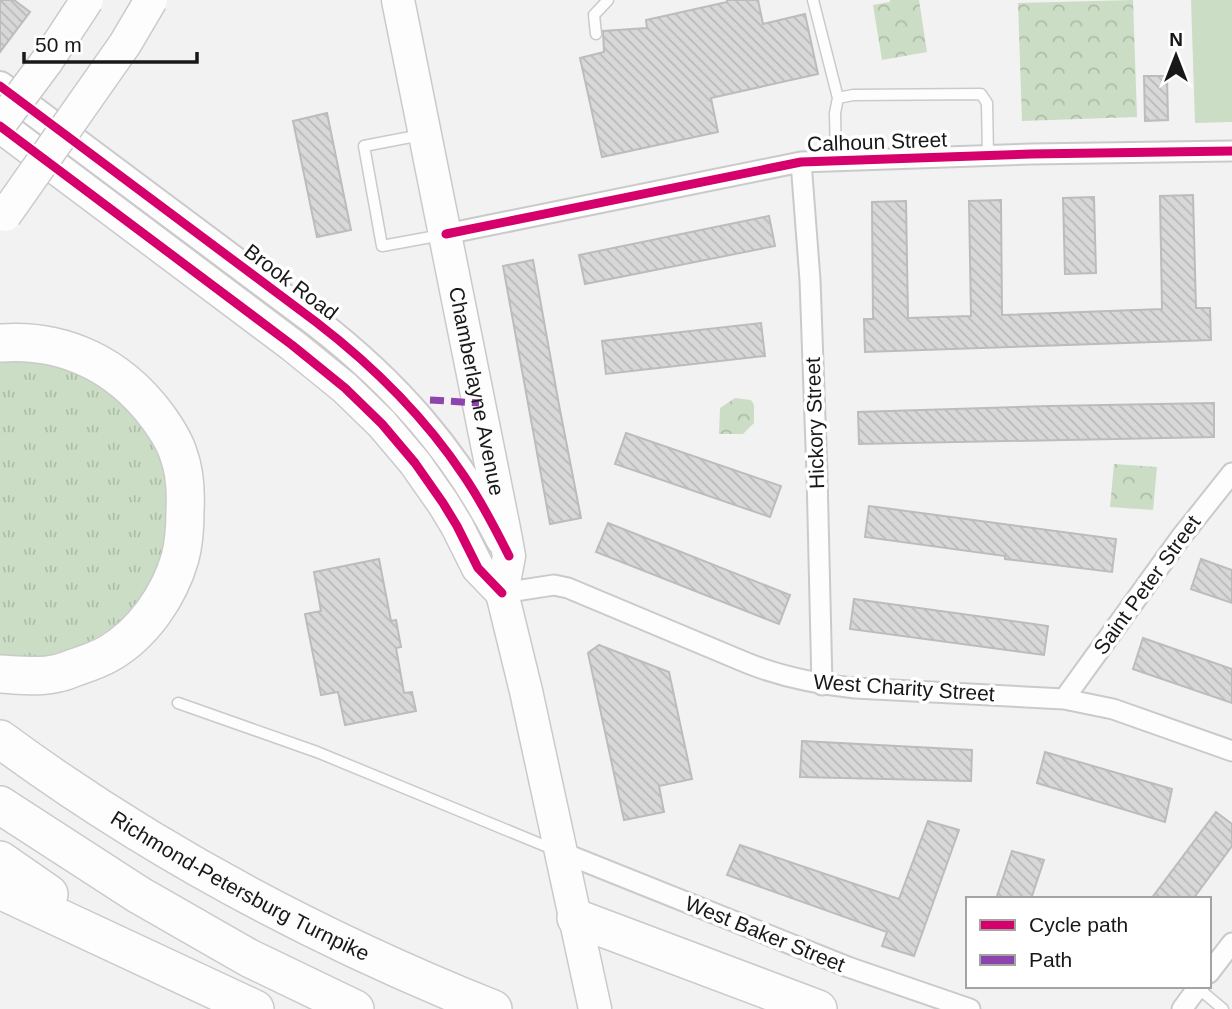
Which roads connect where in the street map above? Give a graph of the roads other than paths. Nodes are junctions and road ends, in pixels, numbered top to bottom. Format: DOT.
graph roads {
  1 [pos="87,0"];
  2 [pos="151,0"];
  3 [pos="398,0"];
  4 [pos="608,0"];
  5 [pos="813,0"];
  6 [pos="596,34"];
  7 [pos="0,86"];
  8 [pos="838,98"];
  9 [pos="0,125"];
  10 [pos="426,134"];
  11 [pos="1232,151"];
  12 [pos="988,156"];
  13 [pos="836,159"];
  14 [pos="802,162"];
  15 [pos="3,218"];
  16 [pos="446,234"];
  17 [pos="0,343"];
  18 [pos="1232,473"];
  19 [pos="509,556"];
  20 [pos="502,593"];
  21 [pos="0,674"];
  22 [pos="822,685"];
  23 [pos="1064,699"];
  24 [pos="178,703"];
  25 [pos="0,739"];
  26 [pos="1232,751"];
  27 [pos="0,805"];
  28 [pos="561,852"];
  29 [pos="0,860"];
  30 [pos="0,890"];
  31 [pos="576,918"];
  32 [pos="1232,943"];
  33 [pos="128,949"];
  34 [pos="1211,971"];
  35 [pos="1198,988"];
  36 [pos="1206,988"];
  37 [pos="593,998"];
  38 [pos="255,1009"];
  39 [pos="355,1009"];
  40 [pos="493,1009"];
  41 [pos="818,1009"];
  42 [pos="970,1009"];
  43 [pos="1182,1009"];
  44 [pos="1223,1009"];
  1 -- 9 [label="main road, bridge"];
  2 -- 15 [label="main road, bridge"];
  3 -- 10 [label="main road, Chamberlayne Avenue"];
  4 -- 6 [label="lane"];
  5 -- 8 [label="lane"];
  7 -- 19 [label="main road, Brook Road"];
  8 -- 12 [label="lane"];
  8 -- 13 [label="lane"];
  9 -- 20 [label="main road"];
  10 -- 16 [label="main road, Chamberlayne Avenue"];
  10 -- 16 [label="lane"];
  11 -- 12 [label="street, Calhoun Street"];
  12 -- 13 [label="street, Calhoun Street"];
  13 -- 14 [label="street, Calhoun Street"];
  14 -- 16 [label="street, Calhoun Street"];
  14 -- 22 [label="street, Hickory Street"];
  16 -- 19 [label="main road, Chamberlayne Avenue"];
  17 -- 21 [label="highway"];
  18 -- 23 [label="street, Saint Peter Street"];
  19 -- 20 [label="main road, Chamberlayne Avenue"];
  20 -- 22 [label="street, West Charity Street"];
  20 -- 28 [label="main road, Chamberlayne Avenue"];
  22 -- 23 [label="street, West Charity Street"];
  23 -- 26 [label="street, West Charity Street"];
  24 -- 28 [label="lane"];
  25 -- 40 [label="highway, Richmond-Petersburg Turnpike"];
  27 -- 39 [label="highway"];
  28 -- 31 [label="main road, Chamberlayne Avenue"];
  28 -- 42 [label="street, West Baker Street"];
  29 -- 33 [label="highway"];
  30 -- 33 [label="highway"];
  31 -- 37 [label="main road, Chamberlayne Avenue"];
  31 -- 41 [label="highway"];
  32 -- 34 [label="street"];
  33 -- 38 [label="highway"];
  35 -- 43 [label="street"];
  36 -- 44 [label="lane"];
}
